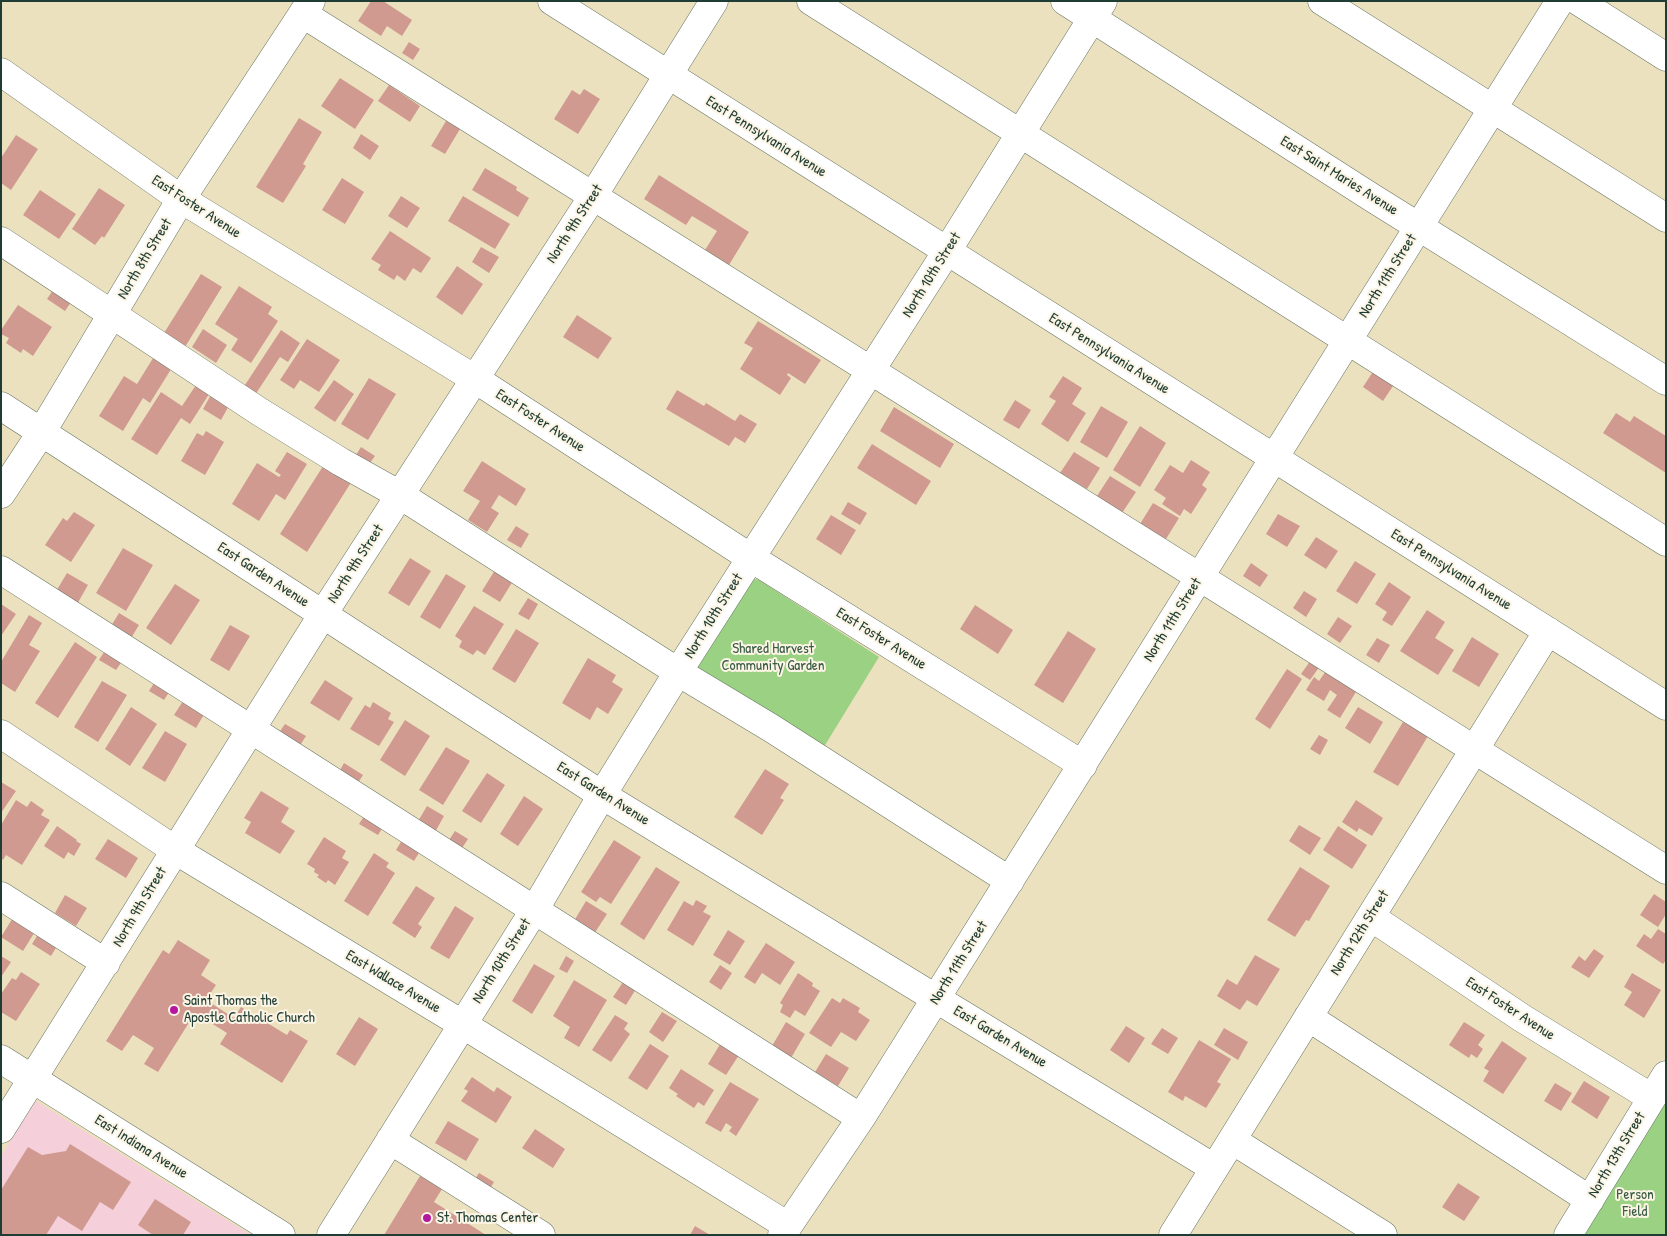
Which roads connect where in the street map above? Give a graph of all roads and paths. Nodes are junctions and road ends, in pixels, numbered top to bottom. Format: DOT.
graph roads {
  1 [pos="552,1"];
  2 [pos="714,1"];
  3 [pos="811,1"];
  4 [pos="1065,1"];
  5 [pos="1322,1"];
  6 [pos="1560,1"];
  7 [pos="1578,1"];
  8 [pos="307,7"];
  9 [pos="1098,10"];
  10 [pos="1666,57"];
  11 [pos="1,72"];
  12 [pos="667,74"];
  13 [pos="1493,108"];
  14 [pos="1020,134"];
  15 [pos="593,196"];
  16 [pos="181,200"];
  17 [pos="1666,218"];
  18 [pos="1420,227"];
  19 [pos="1,241"];
  20 [pos="947,251"];
  21 [pos="112,314"];
  22 [pos="1348,341"];
  23 [pos="871,371"];
  24 [pos="475,379"];
  25 [pos="1666,381"];
  26 [pos="1,406"];
  27 [pos="41,433"];
  28 [pos="1274,458"];
  29 [pos="1,494"];
  30 [pos="400,496"];
  31 [pos="1666,542"];
  32 [pos="751,558"];
  33 [pos="1,570"];
  34 [pos="1200,577"];
  35 [pos="323,614"];
  36 [pos="1548,631"];
  37 [pos="678,672"];
  38 [pos="1666,706"];
  39 [pos="251,730"];
  40 [pos="1,734"];
  41 [pos="1475,749"];
  42 [pos="1083,764"];
  43 [pos="602,794"];
  44 [pos="175,850"];
  45 [pos="1666,870"];
  46 [pos="1010,881"];
  47 [pos="1,896"];
  48 [pos="535,909"];
  49 [pos="1371,917"];
  50 [pos="106,963"];
  51 [pos="936,999"];
  52 [pos="1308,1017"];
  53 [pos="462,1024"];
  54 [pos="1,1058"];
  55 [pos="33,1078"];
  56 [pos="1659,1087"];
  57 [pos="862,1118"];
  58 [pos="1,1129"];
  59 [pos="390,1140"];
  60 [pos="1232,1140"];
  61 [pos="1214,1168"];
  62 [pos="1590,1200"];
  63 [pos="785,1230"];
  64 [pos="281,1235"];
  65 [pos="331,1235"];
  66 [pos="541,1235"];
  67 [pos="1173,1235"];
  68 [pos="1383,1235"];
  69 [pos="1568,1235"];
  1 -- 12 [label="street, East Pennsylvania Avenue"];
  2 -- 12 [label="street, North 9th Street"];
  3 -- 14 [label="street"];
  4 -- 9 [label="street, East Saint Maries Avenue"];
  5 -- 13 [label="street"];
  6 -- 13 [label="street, North 11th Street"];
  7 -- 10 [label="street"];
  8 -- 15 [label="street"];
  8 -- 16 [label="street, North 8th Street"];
  9 -- 14 [label="street, North 10th Street"];
  9 -- 18 [label="street, East Saint Maries Avenue"];
  11 -- 16 [label="street, East Foster Avenue"];
  12 -- 15 [label="street, North 9th Street"];
  12 -- 20 [label="street, East Pennsylvania Avenue"];
  13 -- 17 [label="street"];
  13 -- 18 [label="street, North 11th Street"];
  14 -- 20 [label="street, North 10th Street"];
  14 -- 22 [label="street"];
  15 -- 23 [label="street"];
  15 -- 24 [label="street, North 9th Street"];
  16 -- 21 [label="street, North 8th Street"];
  16 -- 24 [label="street, East Foster Avenue"];
  18 -- 22 [label="street, North 11th Street"];
  18 -- 25 [label="street, East Saint Maries Avenue"];
  19 -- 21 [label="street"];
  20 -- 23 [label="street, North 10th Street"];
  20 -- 28 [label="street, East Pennsylvania Avenue"];
  21 -- 27 [label="street, North 8th Street"];
  21 -- 30 [label="street"];
  22 -- 28 [label="street, North 11th Street"];
  22 -- 31 [label="street"];
  23 -- 32 [label="street, North 10th Street"];
  23 -- 34 [label="street"];
  24 -- 30 [label="street, North 9th Street"];
  24 -- 32 [label="street, East Foster Avenue"];
  26 -- 27 [label="street, East Garden Avenue"];
  27 -- 29 [label="street, North 8th Street"];
  27 -- 35 [label="street, East Garden Avenue"];
  28 -- 34 [label="street, North 11th Street"];
  28 -- 36 [label="street, East Pennsylvania Avenue"];
  30 -- 35 [label="street, North 9th Street"];
  30 -- 37 [label="street"];
  32 -- 37 [label="street, North 10th Street"];
  32 -- 42 [label="street, East Foster Avenue"];
  33 -- 39 [label="street"];
  34 -- 41 [label="street"];
  34 -- 42 [label="street, North 11th Street"];
  35 -- 39 [label="street, North 9th Street"];
  35 -- 43 [label="street, East Garden Avenue"];
  36 -- 38 [label="street, East Pennsylvania Avenue"];
  36 -- 41 [label="street, North 12th Street"];
  37 -- 43 [label="street, North 10th Street"];
  37 -- 46 [label="street"];
  39 -- 44 [label="street, North 9th Street"];
  39 -- 48 [label="street"];
  40 -- 44 [label="street, East Wallace Avenue"];
  41 -- 45 [label="street"];
  41 -- 49 [label="street, North 12th Street"];
  42 -- 46 [label="street, North 11th Street"];
  43 -- 48 [label="street, North 10th Street"];
  43 -- 51 [label="street, East Garden Avenue"];
  44 -- 50 [label="street, North 9th Street"];
  44 -- 53 [label="street, East Wallace Avenue"];
  46 -- 51 [label="street, North 11th Street"];
  47 -- 50 [label="street"];
  48 -- 53 [label="street, North 10th Street"];
  48 -- 57 [label="street"];
  49 -- 52 [label="street, North 12th Street"];
  49 -- 56 [label="street, East Foster Avenue"];
  50 -- 55 [label="street, North 9th Street"];
  51 -- 57 [label="street, North 11th Street"];
  51 -- 61 [label="street, East Garden Avenue"];
  52 -- 60 [label="street, North 12th Street"];
  52 -- 62 [label="street"];
  53 -- 59 [label="street, North 10th Street"];
  53 -- 63 [label="street, East Wallace Avenue"];
  54 -- 55 [label="street, East Indiana Avenue"];
  55 -- 58 [label="street, North 9th Street"];
  55 -- 64 [label="street, East Indiana Avenue"];
  56 -- 62 [label="street, North 13th Street"];
  57 -- 63 [label="street, North 11th Street"];
  59 -- 65 [label="street, North 10th Street"];
  59 -- 66 [label="street"];
  60 -- 61 [label="street, North 12th Street"];
  60 -- 68 [label="street"];
  61 -- 67 [label="street, North 12th Street"];
  62 -- 69 [label="street, North 13th Street"];
}
